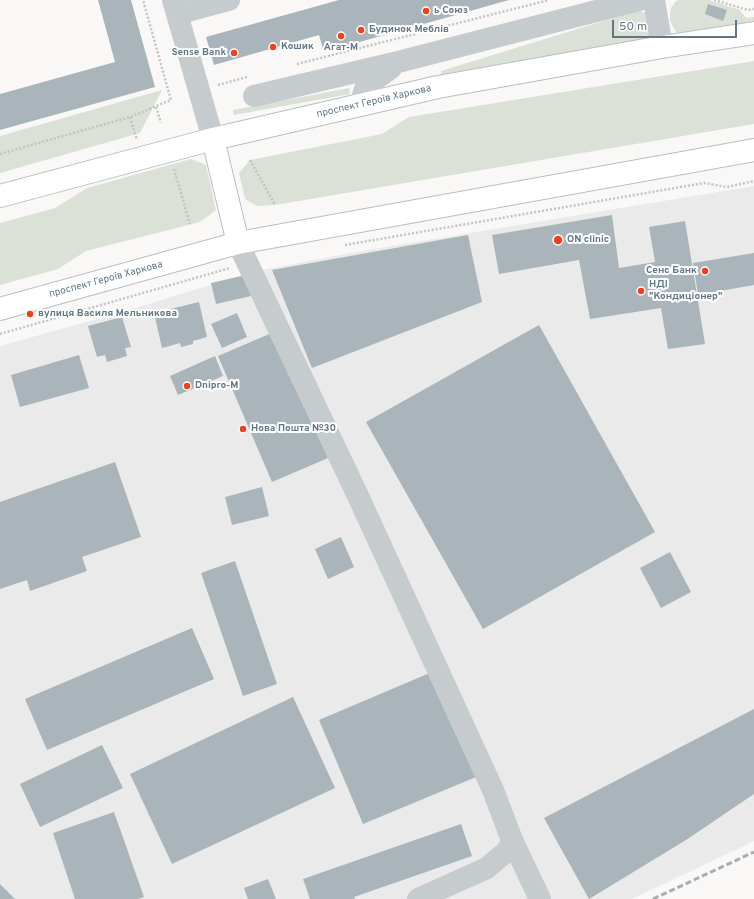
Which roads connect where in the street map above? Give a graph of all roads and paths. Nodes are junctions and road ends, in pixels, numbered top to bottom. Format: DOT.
graph roads {
  1 [pos="143,0"];
  2 [pos="229,0"];
  3 [pos="549,0"];
  4 [pos="639,0"];
  5 [pos="654,0"];
  6 [pos="714,0"];
  7 [pos="175,7"];
  8 [pos="754,9"];
  9 [pos="754,33"];
  10 [pos="662,47"];
  11 [pos="398,62"];
  12 [pos="291,66"];
  13 [pos="253,86"];
  14 [pos="211,87"];
  15 [pos="360,105"];
  16 [pos="156,106"];
  17 [pos="130,117"];
  18 [pos="161,123"];
  19 [pos="137,140"];
  20 [pos="213,140"];
  21 [pos="754,150"];
  22 [pos="0,154"];
  23 [pos="250,160"];
  24 [pos="172,164"];
  25 [pos="754,181"];
  26 [pos="0,196"];
  27 [pos="275,205"];
  28 [pos="190,224"];
  29 [pos="238,243"];
  30 [pos="339,246"];
  31 [pos="249,263"];
  32 [pos="0,309"];
  33 [pos="0,334"];
  34 [pos="512,840"];
  35 [pos="418,899"];
  36 [pos="540,899"];
  1 -- 16 [label="path"];
  2 -- 7 [label="street"];
  3 -- 12 [label="path"];
  4 -- 11 [label="street"];
  5 -- 10 [label="street"];
  6 -- 8 [label="path"];
  7 -- 20 [label="street"];
  9 -- 10 [label="main road, проспект Героїв Харкова"];
  10 -- 15 [label="main road, проспект Героїв Харкова"];
  11 -- 13 [label="street"];
  11 -- 15 [label="street"];
  13 -- 14 [label="path"];
  15 -- 20 [label="main road, проспект Героїв Харкова"];
  16 -- 17 [label="path"];
  16 -- 18 [label="path"];
  17 -- 19 [label="path"];
  17 -- 22 [label="path"];
  20 -- 26 [label="main road, проспект Героїв Харкова"];
  20 -- 29 [label="main road"];
  21 -- 29 [label="main road, проспект Героїв Харкова"];
  23 -- 27 [label="path"];
  24 -- 28 [label="path"];
  25 -- 30 [label="path"];
  29 -- 31 [label="street"];
  29 -- 32 [label="main road, проспект Героїв Харкова"];
  31 -- 33 [label="path"];
  31 -- 34 [label="street"];
  34 -- 35 [label="street"];
  34 -- 36 [label="street"];
}
